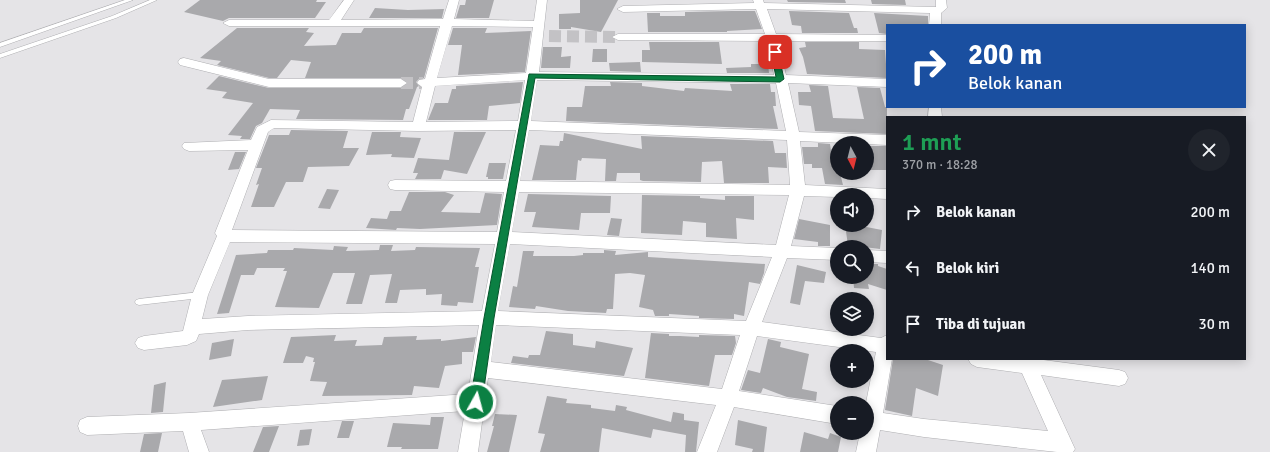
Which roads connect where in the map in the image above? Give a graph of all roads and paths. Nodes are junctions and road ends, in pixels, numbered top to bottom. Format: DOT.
graph roads {
  1 [pos="130,0"];
  2 [pos="154,0"];
  3 [pos="349,0"];
  4 [pos="454,0"];
  5 [pos="542,0"];
  6 [pos="759,3"];
  7 [pos="939,5"];
  8 [pos="623,9"];
  9 [pos="447,22"];
  10 [pos="229,23"];
  11 [pos="332,24"];
  12 [pos="935,24"];
  13 [pos="541,32"];
  14 [pos="618,37"];
  15 [pos="772,38"];
  16 [pos="886,38"];
  17 [pos="0,45"];
  18 [pos="0,56"];
  19 [pos="184,62"];
  20 [pos="532,76"];
  21 [pos="780,79"];
  22 [pos="401,83"];
  23 [pos="426,83"];
  24 [pos="886,83"];
  25 [pos="522,125"];
  26 [pos="418,127"];
  27 [pos="793,135"];
  28 [pos="886,140"];
  29 [pos="256,145"];
  30 [pos="189,146"];
  31 [pos="395,185"];
  32 [pos="512,186"];
  33 [pos="798,190"];
  34 [pos="886,194"];
  35 [pos="225,236"];
  36 [pos="503,238"];
  37 [pos="782,251"];
  38 [pos="830,254"];
  39 [pos="874,256"];
  40 [pos="886,257"];
  41 [pos="200,295"];
  42 [pos="139,302"];
  43 [pos="489,318"];
  44 [pos="196,326"];
  45 [pos="752,328"];
  46 [pos="144,343"];
  47 [pos="886,345"];
  48 [pos="886,349"];
  49 [pos="989,360"];
  50 [pos="1026,363"];
  51 [pos="480,369"];
  52 [pos="1119,378"];
  53 [pos="728,398"];
  54 [pos="476,402"];
  55 [pos="874,402"];
  56 [pos="830,414"];
  57 [pos="194,421"];
  58 [pos="874,421"];
  59 [pos="87,426"];
  60 [pos="868,440"];
  61 [pos="1064,447"];
  62 [pos="199,452"];
  63 [pos="468,452"];
  64 [pos="707,452"];
  65 [pos="866,452"];
  1 -- 17 [label="lane"];
  2 -- 18 [label="lane"];
  3 -- 11 [label="street"];
  4 -- 9 [label="street"];
  5 -- 13 [label="street"];
  6 -- 7 [label="street"];
  6 -- 8 [label="street"];
  6 -- 15 [label="street"];
  7 -- 12 [label="street"];
  9 -- 11 [label="street"];
  9 -- 13 [label="street"];
  9 -- 23 [label="street"];
  10 -- 11 [label="street"];
  13 -- 20 [label="street"];
  14 -- 15 [label="street"];
  15 -- 16 [label="street"];
  15 -- 21 [label="street"];
  19 -- 22 [label="street"];
  20 -- 21 [label="street"];
  20 -- 23 [label="street"];
  20 -- 25 [label="street"];
  21 -- 24 [label="street"];
  21 -- 27 [label="street"];
  23 -- 26 [label="street"];
  25 -- 26 [label="street"];
  25 -- 27 [label="street"];
  25 -- 32 [label="street"];
  26 -- 29 [label="street"];
  27 -- 28 [label="street"];
  27 -- 33 [label="street"];
  29 -- 30 [label="street"];
  29 -- 35 [label="street"];
  31 -- 32 [label="street"];
  32 -- 33 [label="street"];
  32 -- 36 [label="street"];
  33 -- 34 [label="street"];
  33 -- 37 [label="street"];
  35 -- 36 [label="street"];
  35 -- 41 [label="street"];
  36 -- 37 [label="street"];
  36 -- 43 [label="street"];
  37 -- 38 [label="street"];
  37 -- 45 [label="street"];
  39 -- 40 [label="street"];
  41 -- 42 [label="lane"];
  41 -- 44 [label="street"];
  43 -- 44 [label="street"];
  43 -- 45 [label="street"];
  43 -- 51 [label="street"];
  44 -- 46 [label="street"];
  45 -- 47 [label="street"];
  45 -- 53 [label="street"];
  48 -- 55 [label="street"];
  49 -- 50 [label="street"];
  50 -- 52 [label="street"];
  50 -- 61 [label="street"];
  51 -- 53 [label="street"];
  51 -- 54 [label="street"];
  53 -- 56 [label="street"];
  53 -- 64 [label="street"];
  54 -- 57 [label="street"];
  54 -- 63 [label="street"];
  57 -- 59 [label="street"];
  57 -- 62 [label="street"];
  58 -- 61 [label="street"];
  60 -- 65 [label="street"];
}
